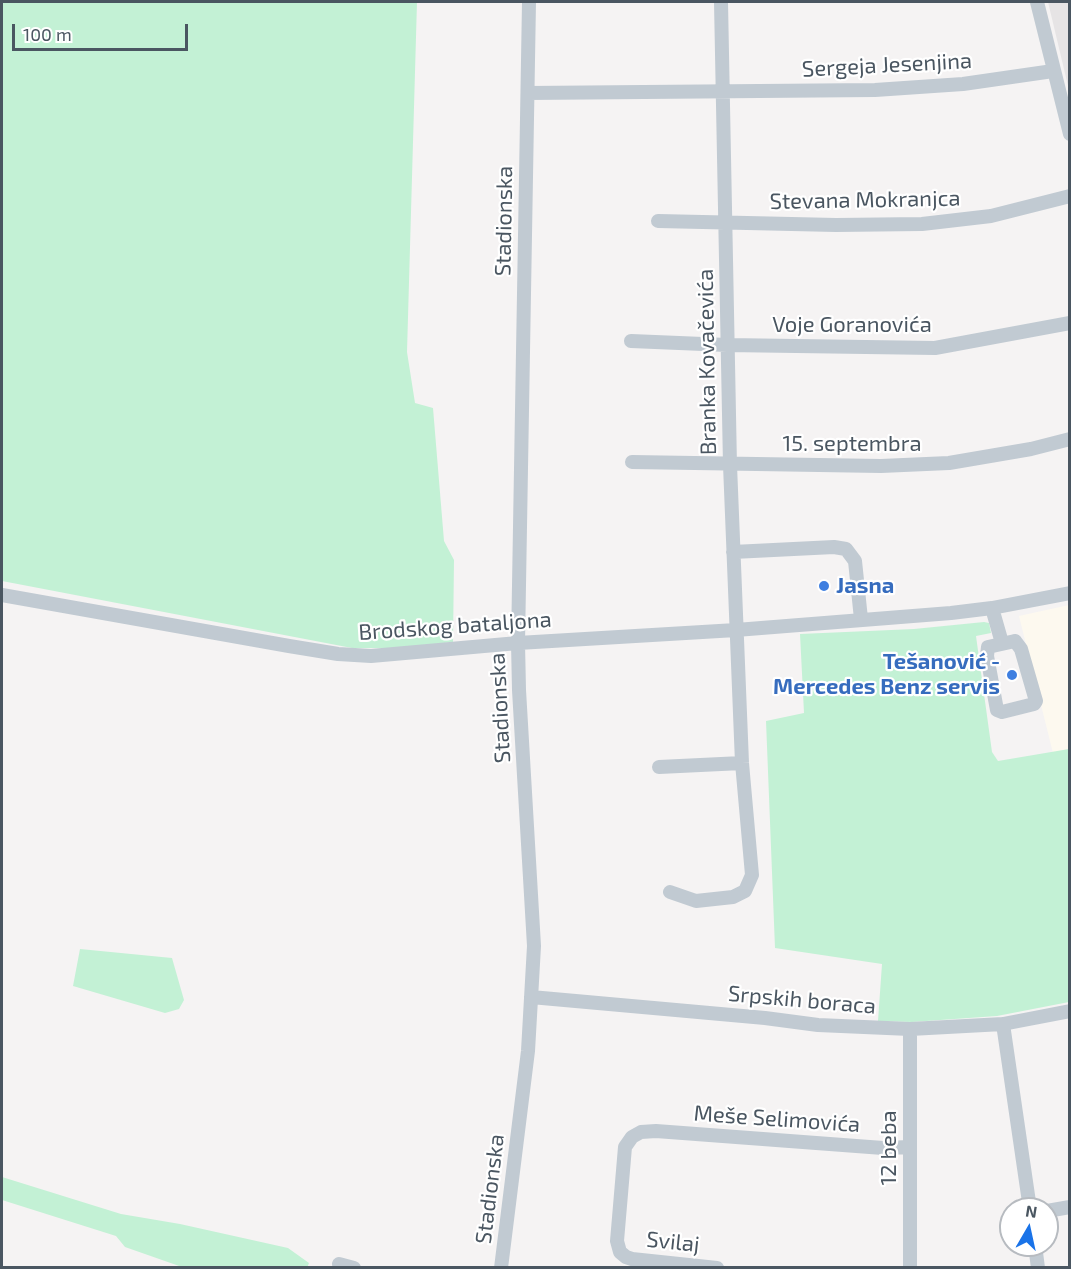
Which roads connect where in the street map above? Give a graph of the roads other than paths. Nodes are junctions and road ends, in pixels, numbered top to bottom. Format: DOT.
graph roads {
  1 [pos="529,2"];
  2 [pos="721,2"];
  3 [pos="1037,2"];
  4 [pos="1053,70"];
  5 [pos="528,93"];
  6 [pos="722,93"];
  7 [pos="1070,135"];
  8 [pos="1070,196"];
  9 [pos="658,221"];
  10 [pos="724,222"];
  11 [pos="1070,323"];
  12 [pos="632,340"];
  13 [pos="727,345"];
  14 [pos="1070,439"];
  15 [pos="632,462"];
  16 [pos="730,465"];
  17 [pos="733,552"];
  18 [pos="1070,593"];
  19 [pos="2,595"];
  20 [pos="992,608"];
  21 [pos="861,619"];
  22 [pos="736,630"];
  23 [pos="518,643"];
  24 [pos="1002,643"];
  25 [pos="742,763"];
  26 [pos="659,767"];
  27 [pos="670,892"];
  28 [pos="531,997"];
  29 [pos="1070,1011"];
  30 [pos="1003,1024"];
  31 [pos="910,1029"];
  32 [pos="910,1147"];
  33 [pos="1028,1197"];
  34 [pos="626,1257"];
  35 [pos="339,1264"];
  36 [pos="354,1268"];
  37 [pos="501,1268"];
  38 [pos="717,1268"];
  39 [pos="910,1268"];
  1 -- 5 [label="street, Stadionska"];
  2 -- 6 [label="street, Branka Kovačevića"];
  3 -- 4 [label="street"];
  4 -- 6 [label="street, Sergeja Jesenjina"];
  4 -- 7 [label="street"];
  5 -- 6 [label="street"];
  5 -- 23 [label="street, Stadionska"];
  6 -- 10 [label="street, Branka Kovačevića"];
  8 -- 10 [label="street, Stevana Mokranjca"];
  9 -- 10 [label="street, Stevana Mokranjca"];
  10 -- 13 [label="street, Branka Kovačevića"];
  11 -- 13 [label="street, Voje Goranovića"];
  12 -- 13 [label="street, Voje Goranovića"];
  13 -- 16 [label="street, Branka Kovačevića"];
  14 -- 16 [label="street, 15. septembra"];
  15 -- 16 [label="street, 15. septembra"];
  16 -- 17 [label="street, Branka Kovačevića"];
  17 -- 21 [label="street"];
  17 -- 22 [label="street, Branka Kovačevića"];
  18 -- 20 [label="street, Brodskog bataljona"];
  19 -- 23 [label="street, Brodskog bataljona"];
  20 -- 21 [label="street, Brodskog bataljona"];
  20 -- 24 [label="street"];
  21 -- 22 [label="street, Brodskog bataljona"];
  22 -- 23 [label="street, Brodskog bataljona"];
  22 -- 25 [label="street"];
  23 -- 28 [label="street, Stadionska"];
  24 -- 24 [label="street"];
  25 -- 26 [label="street"];
  25 -- 27 [label="street"];
  28 -- 31 [label="street, Srpskih boraca"];
  28 -- 37 [label="street, Stadionska"];
  29 -- 30 [label="street, Srpskih boraca"];
  30 -- 31 [label="street, Srpskih boraca"];
  30 -- 33 [label="street"];
  31 -- 32 [label="street, 12 beba"];
  32 -- 34 [label="street, Meše Selimovića"];
  32 -- 39 [label="street, 12 beba"];
  34 -- 38 [label="street, Svilaj"];
  35 -- 36 [label="street"];
}
